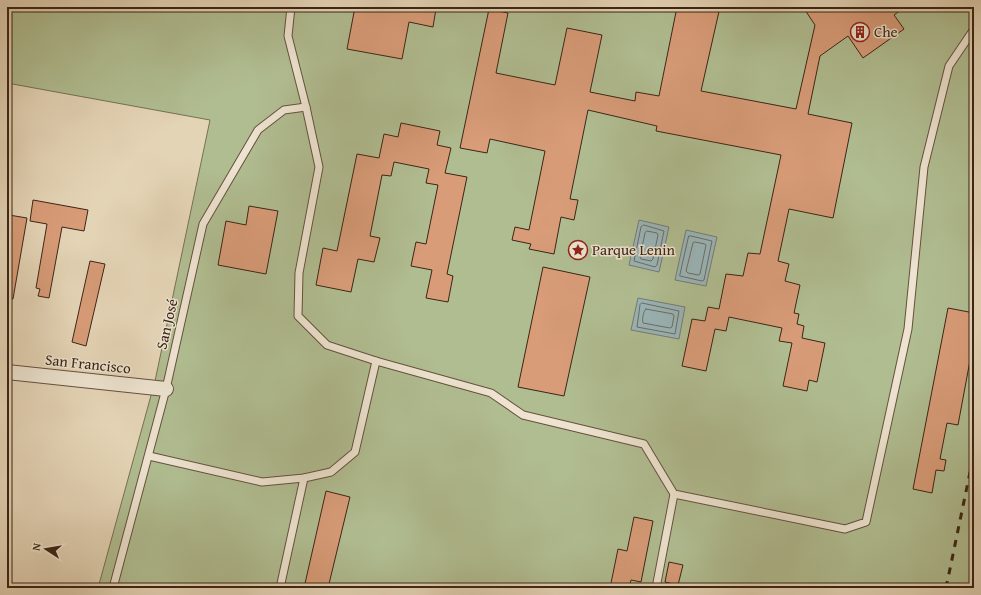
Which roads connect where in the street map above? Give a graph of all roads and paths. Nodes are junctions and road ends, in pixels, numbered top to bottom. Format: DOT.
graph roads {
  1 [pos="291,7"];
  2 [pos="974,28"];
  3 [pos="306,107"];
  4 [pos="376,361"];
  5 [pos="7,372"];
  6 [pos="166,389"];
  7 [pos="149,456"];
  8 [pos="304,478"];
  9 [pos="674,494"];
  10 [pos="113,588"];
  11 [pos="280,588"];
  12 [pos="656,588"];
  1 -- 3 [label="lane"];
  2 -- 9 [label="lane"];
  3 -- 4 [label="lane"];
  3 -- 6 [label="lane, San José"];
  4 -- 8 [label="lane"];
  4 -- 9 [label="lane"];
  5 -- 6 [label="street, San Francisco"];
  6 -- 7 [label="lane, San José"];
  7 -- 8 [label="lane"];
  7 -- 10 [label="lane, San José"];
  8 -- 11 [label="lane"];
  9 -- 12 [label="lane"];
}
